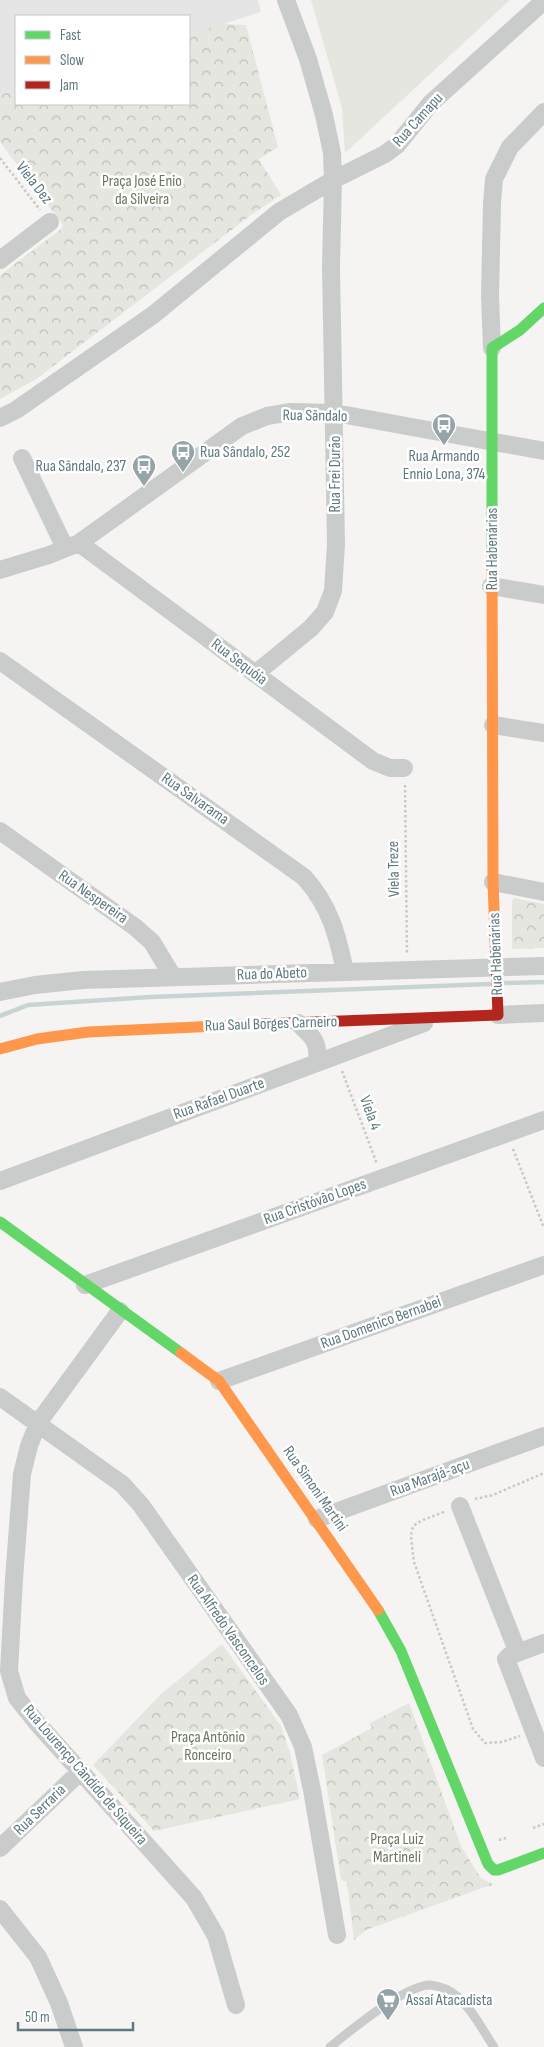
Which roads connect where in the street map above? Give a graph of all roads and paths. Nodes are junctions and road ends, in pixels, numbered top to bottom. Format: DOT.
graph roads {
  1 [pos="286,0"];
  2 [pos="544,1"];
  3 [pos="544,112"];
  4 [pos="0,158"];
  5 [pos="333,180"];
  6 [pos="50,222"];
  7 [pos="0,260"];
  8 [pos="544,308"];
  9 [pos="492,348"];
  10 [pos="335,413"];
  11 [pos="0,418"];
  12 [pos="493,441"];
  13 [pos="544,452"];
  14 [pos="22,458"];
  15 [pos="72,546"];
  16 [pos="0,570"];
  17 [pos="491,586"];
  18 [pos="544,595"];
  19 [pos="0,660"];
  20 [pos="255,674"];
  21 [pos="493,725"];
  22 [pos="544,733"];
  23 [pos="404,768"];
  24 [pos="0,831"];
  25 [pos="494,882"];
  26 [pos="544,892"];
  27 [pos="544,966"];
  28 [pos="407,970"];
  29 [pos="345,971"];
  30 [pos="497,972"];
  31 [pos="173,977"];
  32 [pos="0,992"];
  33 [pos="498,1010"];
  34 [pos="544,1013"];
  35 [pos="439,1017"];
  36 [pos="298,1023"];
  37 [pos="0,1049"];
  38 [pos="337,1055"];
  39 [pos="317,1062"];
  40 [pos="544,1120"];
  41 [pos="507,1134"];
  42 [pos="382,1178"];
  43 [pos="0,1181"];
  44 [pos="0,1222"];
  45 [pos="544,1228"];
  46 [pos="544,1265"];
  47 [pos="85,1285"];
  48 [pos="120,1311"];
  49 [pos="219,1380"];
  50 [pos="0,1397"];
  51 [pos="38,1423"];
  52 [pos="544,1436"];
  53 [pos="544,1473"];
  54 [pos="460,1506"];
  55 [pos="317,1520"];
  56 [pos="544,1643"];
  57 [pos="518,1652"];
  58 [pos="535,1730"];
  59 [pos="544,1758"];
  60 [pos="80,1772"];
  61 [pos="544,1824"];
  62 [pos="533,1828"];
  63 [pos="0,1848"];
  64 [pos="544,1853"];
  65 [pos="0,1909"];
  66 [pos="337,1935"];
  67 [pos="236,2005"];
  68 [pos="74,2047"];
  69 [pos="330,2047"];
  70 [pos="494,2047"];
  1 -- 5 [label="street"];
  2 -- 5 [label="street, Rua Camapu"];
  3 -- 9 [label="street, Rua Habenárias"];
  4 -- 6 [label="path, Viela Dez"];
  5 -- 10 [label="street, Rua Frei Durão"];
  5 -- 11 [label="street"];
  6 -- 7 [label="street"];
  8 -- 9 [label="street"];
  9 -- 12 [label="street, Rua Habenárias"];
  10 -- 12 [label="street, Rua Sãndalo"];
  10 -- 15 [label="street, Rua Sãndalo"];
  10 -- 20 [label="street, Rua Frei Durão"];
  12 -- 13 [label="street, Rua Sãndalo"];
  12 -- 17 [label="street, Rua Habenárias"];
  14 -- 15 [label="street"];
  15 -- 16 [label="street, Rua Sãndalo"];
  15 -- 20 [label="street, Rua Sequóia"];
  17 -- 18 [label="street"];
  17 -- 21 [label="street, Rua Habenárias"];
  19 -- 29 [label="street, Rua Salvarama"];
  20 -- 23 [label="street, Rua Sequóia"];
  21 -- 22 [label="street"];
  21 -- 25 [label="street, Rua Habenárias"];
  23 -- 28 [label="path, Viela Treze"];
  24 -- 31 [label="street, Rua Nespereira"];
  25 -- 26 [label="street"];
  25 -- 30 [label="street, Rua Habenárias"];
  27 -- 30 [label="street, Rua do Abeto"];
  28 -- 29 [label="street, Rua do Abeto"];
  28 -- 30 [label="street, Rua do Abeto"];
  29 -- 31 [label="street, Rua do Abeto"];
  30 -- 33 [label="street, Rua Habenárias"];
  31 -- 32 [label="street, Rua do Abeto"];
  33 -- 34 [label="street, Rua Saul Borges Carneiro"];
  33 -- 35 [label="street, Rua Saul Borges Carneiro"];
  35 -- 36 [label="street, Rua Saul Borges Carneiro"];
  35 -- 38 [label="street, Rua Rafael Duarte"];
  36 -- 37 [label="street, Rua Saul Borges Carneiro"];
  36 -- 39 [label="street"];
  38 -- 39 [label="street, Rua Rafael Duarte"];
  38 -- 42 [label="path, Viela 4"];
  39 -- 43 [label="street, Rua Rafael Duarte"];
  40 -- 41 [label="street, Rua Cristóvão Lopes"];
  41 -- 42 [label="street, Rua Cristóvão Lopes"];
  41 -- 45 [label="path"];
  42 -- 47 [label="street, Rua Cristóvão Lopes"];
  44 -- 47 [label="street, Rua Simoni Martini"];
  46 -- 49 [label="street, Rua Domenico Bernabei"];
  47 -- 48 [label="street, Rua Simoni Martini"];
  48 -- 49 [label="street, Rua Simoni Martini"];
  48 -- 51 [label="street, Rua Lourenço Cândido de Siqueira"];
  49 -- 55 [label="street, Rua Simoni Martini"];
  50 -- 51 [label="street, Rua Alfredo Vasconcelos"];
  51 -- 60 [label="street, Rua Lourenço Cândido de Siqueira"];
  51 -- 66 [label="street, Rua Alfredo Vasconcelos"];
  52 -- 55 [label="street, Rua Marajá-açu"];
  53 -- 54 [label="path"];
  54 -- 57 [label="street"];
  54 -- 58 [label="path"];
  55 -- 64 [label="street, Rua Simoni Martini"];
  56 -- 57 [label="street"];
  57 -- 58 [label="street"];
  58 -- 59 [label="street"];
  60 -- 63 [label="street, Rua Serraria"];
  60 -- 67 [label="street, Rua Lourenço Cândido de Siqueira"];
  61 -- 62 [label="path"];
  65 -- 68 [label="street"];
  69 -- 70 [label="lane"];
}
